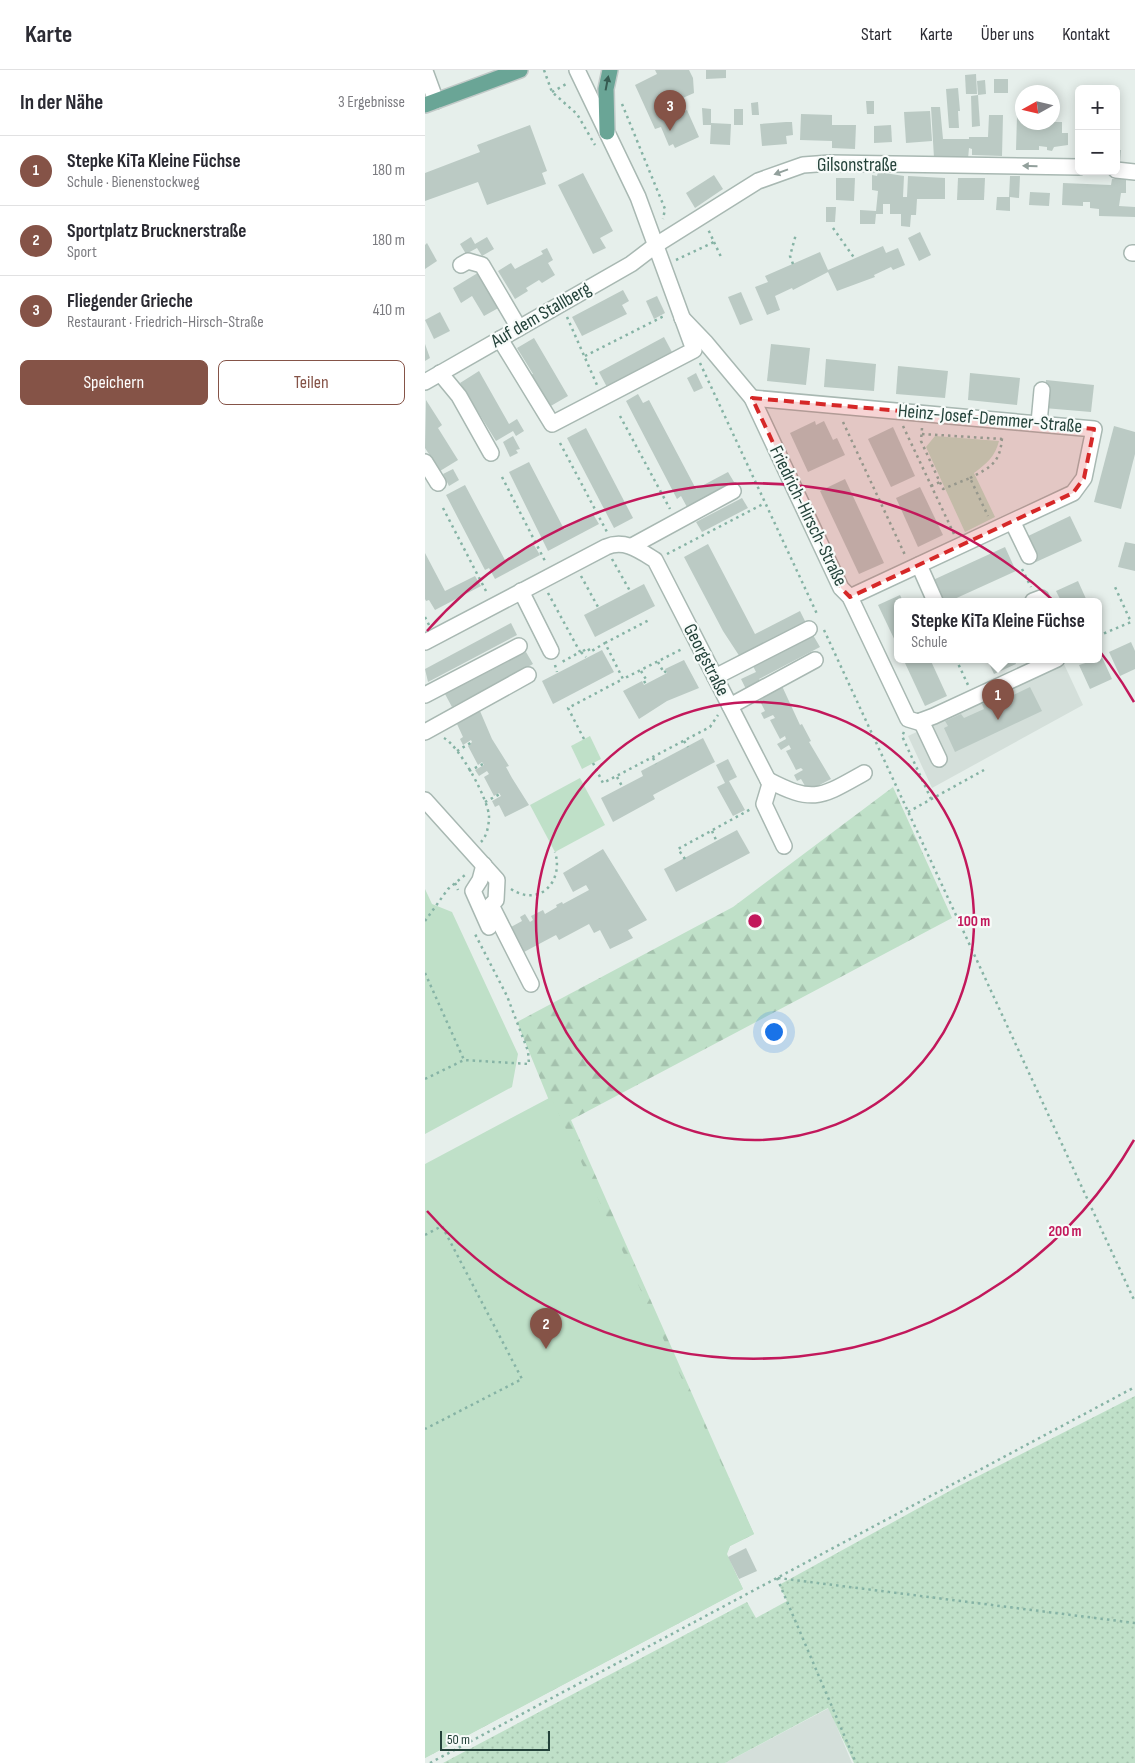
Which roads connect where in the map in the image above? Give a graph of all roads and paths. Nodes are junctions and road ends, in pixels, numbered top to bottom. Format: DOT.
graph roads {
  1 [pos="520,70"];
  2 [pos="544,70"];
  3 [pos="577,70"];
  4 [pos="610,70"];
  5 [pos="425,71"];
  6 [pos="507,73"];
  7 [pos="621,101"];
  8 [pos="431,103"];
  9 [pos="607,132"];
  10 [pos="598,151"];
  11 [pos="1075,167"];
  12 [pos="1120,170"];
  13 [pos="1135,172"];
  14 [pos="702,216"];
  15 [pos="833,228"];
  16 [pos="796,234"];
  17 [pos="714,242"];
  18 [pos="655,245"];
  19 [pos="722,259"];
  20 [pos="855,259"];
  21 [pos="793,264"];
  22 [pos="461,265"];
  23 [pos="663,266"];
  24 [pos="562,304"];
  25 [pos="680,314"];
  26 [pos="519,328"];
  27 [pos="501,339"];
  28 [pos="694,350"];
  29 [pos="585,356"];
  30 [pos="440,373"];
  31 [pos="425,382"];
  32 [pos="1042,390"];
  33 [pos="603,398"];
  34 [pos="752,398"];
  35 [pos="842,406"];
  36 [pos="902,411"];
  37 [pos="923,413"];
  38 [pos="621,416"];
  39 [pos="1004,420"];
  40 [pos="1039,423"];
  41 [pos="922,434"];
  42 [pos="1002,439"];
  43 [pos="560,443"];
  44 [pos="491,453"];
  45 [pos="425,462"];
  46 [pos="502,478"];
  47 [pos="970,478"];
  48 [pos="940,482"];
  49 [pos="438,483"];
  50 [pos="931,486"];
  51 [pos="733,491"];
  52 [pos="765,503"];
  53 [pos="443,508"];
  54 [pos="677,522"];
  55 [pos="1013,523"];
  56 [pos="995,531"];
  57 [pos="609,546"];
  58 [pos="632,546"];
  59 [pos="959,547"];
  60 [pos="1029,556"];
  61 [pos="655,560"];
  62 [pos="575,563"];
  63 [pos="915,567"];
  64 [pos="547,578"];
  65 [pos="1115,587"];
  66 [pos="521,591"];
  67 [pos="630,591"];
  68 [pos="850,597"];
  69 [pos="933,598"];
  70 [pos="494,606"];
  71 [pos="599,607"];
  72 [pos="651,619"];
  73 [pos="809,629"];
  74 [pos="1102,634"];
  75 [pos="697,641"];
  76 [pos="425,642"];
  77 [pos="605,643"];
  78 [pos="519,646"];
  79 [pos="551,651"];
  80 [pos="581,652"];
  81 [pos="586,657"];
  82 [pos="815,660"];
  83 [pos="658,662"];
  84 [pos="958,663"];
  85 [pos="1032,664"];
  86 [pos="640,671"];
  87 [pos="667,671"];
  88 [pos="557,672"];
  89 [pos="528,675"];
  90 [pos="715,677"];
  91 [pos="623,679"];
  92 [pos="643,683"];
  93 [pos="425,695"];
  94 [pos="974,697"];
  95 [pos="729,703"];
  96 [pos="916,720"];
  97 [pos="426,731"];
  98 [pos="584,739"];
  99 [pos="684,741"];
  100 [pos="472,742"];
  101 [pos="688,747"];
  102 [pos="457,751"];
  103 [pos="653,758"];
  104 [pos="939,759"];
  105 [pos="593,763"];
  106 [pos="483,764"];
  107 [pos="656,764"];
  108 [pos="984,770"];
  109 [pos="469,771"];
  110 [pos="864,773"];
  111 [pos="617,777"];
  112 [pos="769,782"];
  113 [pos="623,788"];
  114 [pos="500,794"];
  115 [pos="931,799"];
  116 [pos="425,800"];
  117 [pos="485,802"];
  118 [pos="756,803"];
  119 [pos="908,812"];
  120 [pos="712,831"];
  121 [pos="717,842"];
  122 [pos="784,846"];
  123 [pos="555,852"];
  124 [pos="479,859"];
  125 [pos="685,860"];
  126 [pos="497,880"];
  127 [pos="455,883"];
  128 [pos="459,892"];
  129 [pos="425,921"];
  130 [pos="473,925"];
  131 [pos="489,927"];
  132 [pos="425,973"];
  133 [pos="531,984"];
  134 [pos="464,1060"];
  135 [pos="425,1079"];
  136 [pos="425,1235"];
  137 [pos="1135,1302"];
  138 [pos="1135,1387"];
  139 [pos="425,1428"];
  140 [pos="777,1578"];
  141 [pos="1135,1623"];
  142 [pos="430,1763"];
  143 [pos="855,1763"];
  1 -- 6 [label="main road"];
  2 -- 10 [label="path"];
  3 -- 9 [label="street, Friedrich-Hirsch-Straße"];
  9 -- 4 [label="main road, one-way"];
  5 -- 8 [label="street"];
  6 -- 8 [label="main road"];
  7 -- 18 [label="path"];
  9 -- 18 [label="street, Friedrich-Hirsch-Straße"];
  11 -- 14 [label="street, Gilsonstraße, one-way"];
  12 -- 13 [label="street"];
  14 -- 17 [label="path"];
  14 -- 18 [label="street, Gilsonstraße"];
  15 -- 20 [label="path"];
  16 -- 21 [label="path"];
  17 -- 19 [label="path"];
  17 -- 23 [label="path"];
  18 -- 23 [label="street, Friedrich-Hirsch-Straße"];
  18 -- 24 [label="street, Auf dem Stallberg"];
  22 -- 26 [label="street"];
  23 -- 25 [label="street, Friedrich-Hirsch-Straße"];
  24 -- 26 [label="street, Auf dem Stallberg"];
  24 -- 29 [label="path"];
  25 -- 28 [label="street, Friedrich-Hirsch-Straße"];
  25 -- 29 [label="path"];
  25 -- 34 [label="street, Friedrich-Hirsch-Straße"];
  26 -- 27 [label="street, Auf dem Stallberg"];
  27 -- 30 [label="street, Auf dem Stallberg"];
  27 -- 33 [label="street"];
  28 -- 33 [label="street"];
  28 -- 52 [label="path"];
  29 -- 33 [label="path"];
  30 -- 31 [label="street, Auf dem Stallberg"];
  30 -- 44 [label="street"];
  32 -- 40 [label="street"];
  34 -- 35 [label="street, Heinz-Josef-Demmer-Straße"];
  34 -- 68 [label="street, Friedrich-Hirsch-Straße"];
  35 -- 36 [label="street, Heinz-Josef-Demmer-Straße"];
  35 -- 63 [label="path"];
  36 -- 37 [label="street, Heinz-Josef-Demmer-Straße"];
  36 -- 50 [label="path"];
  37 -- 39 [label="street, Heinz-Josef-Demmer-Straße"];
  37 -- 41 [label="path"];
  38 -- 54 [label="path"];
  39 -- 40 [label="street, Heinz-Josef-Demmer-Straße"];
  39 -- 42 [label="path"];
  40 -- 55 [label="street, Heinz-Josef-Demmer-Straße"];
  41 -- 42 [label="path"];
  41 -- 48 [label="path"];
  42 -- 47 [label="path"];
  43 -- 57 [label="path"];
  45 -- 49 [label="street"];
  46 -- 64 [label="path"];
  47 -- 48 [label="path"];
  47 -- 56 [label="path"];
  48 -- 50 [label="path"];
  50 -- 59 [label="path"];
  51 -- 54 [label="street"];
  52 -- 61 [label="path"];
  52 -- 119 [label="path"];
  53 -- 70 [label="path"];
  54 -- 58 [label="street"];
  55 -- 56 [label="street, Heinz-Josef-Demmer-Straße"];
  55 -- 60 [label="street"];
  56 -- 59 [label="street, Heinz-Josef-Demmer-Straße"];
  57 -- 58 [label="street"];
  57 -- 62 [label="street"];
  57 -- 67 [label="path"];
  58 -- 61 [label="street"];
  59 -- 63 [label="street, Heinz-Josef-Demmer-Straße"];
  61 -- 75 [label="street, Georgstraße"];
  62 -- 64 [label="street"];
  62 -- 71 [label="path"];
  63 -- 68 [label="street, Heinz-Josef-Demmer-Straße"];
  63 -- 69 [label="street"];
  64 -- 66 [label="street"];
  64 -- 80 [label="path"];
  65 -- 74 [label="path"];
  66 -- 70 [label="street"];
  66 -- 79 [label="street"];
  68 -- 96 [label="street, Friedrich-Hirsch-Straße"];
  70 -- 76 [label="street"];
  72 -- 77 [label="path"];
  73 -- 90 [label="street"];
  75 -- 83 [label="path"];
  75 -- 90 [label="street, Georgstraße"];
  77 -- 80 [label="path"];
  77 -- 91 [label="path"];
  78 -- 93 [label="street"];
  80 -- 81 [label="path"];
  80 -- 88 [label="path"];
  82 -- 95 [label="street"];
  83 -- 86 [label="path"];
  83 -- 87 [label="path"];
  84 -- 94 [label="path"];
  85 -- 94 [label="street"];
  86 -- 91 [label="path"];
  86 -- 92 [label="path"];
  89 -- 97 [label="street"];
  90 -- 95 [label="street, Georgstraße"];
  91 -- 98 [label="path"];
  94 -- 96 [label="street"];
  95 -- 99 [label="path"];
  95 -- 112 [label="street, Georgstraße"];
  96 -- 104 [label="street, Friedrich-Hirsch-Straße"];
  96 -- 115 [label="path"];
  97 -- 102 [label="path"];
  99 -- 101 [label="path"];
  99 -- 103 [label="path"];
  100 -- 102 [label="path"];
  102 -- 109 [label="path"];
  103 -- 107 [label="path"];
  103 -- 111 [label="path"];
  105 -- 111 [label="path"];
  106 -- 109 [label="path"];
  108 -- 115 [label="path"];
  109 -- 117 [label="path"];
  110 -- 112 [label="street"];
  111 -- 113 [label="path"];
  112 -- 122 [label="street"];
  114 -- 117 [label="path"];
  115 -- 119 [label="path"];
  116 -- 124 [label="street"];
  117 -- 124 [label="path"];
  118 -- 120 [label="path"];
  119 -- 137 [label="path"];
  120 -- 121 [label="path"];
  120 -- 125 [label="path"];
  123 -- 126 [label="path"];
  124 -- 126 [label="street"];
  124 -- 127 [label="path"];
  124 -- 131 [label="street"];
  126 -- 133 [label="street"];
  127 -- 128 [label="path"];
  127 -- 129 [label="path"];
  130 -- 134 [label="path"];
  132 -- 134 [label="path"];
  134 -- 135 [label="path"];
  136 -- 139 [label="path"];
  138 -- 140 [label="path"];
  140 -- 141 [label="path"];
  140 -- 142 [label="path"];
  140 -- 143 [label="path"];
}
